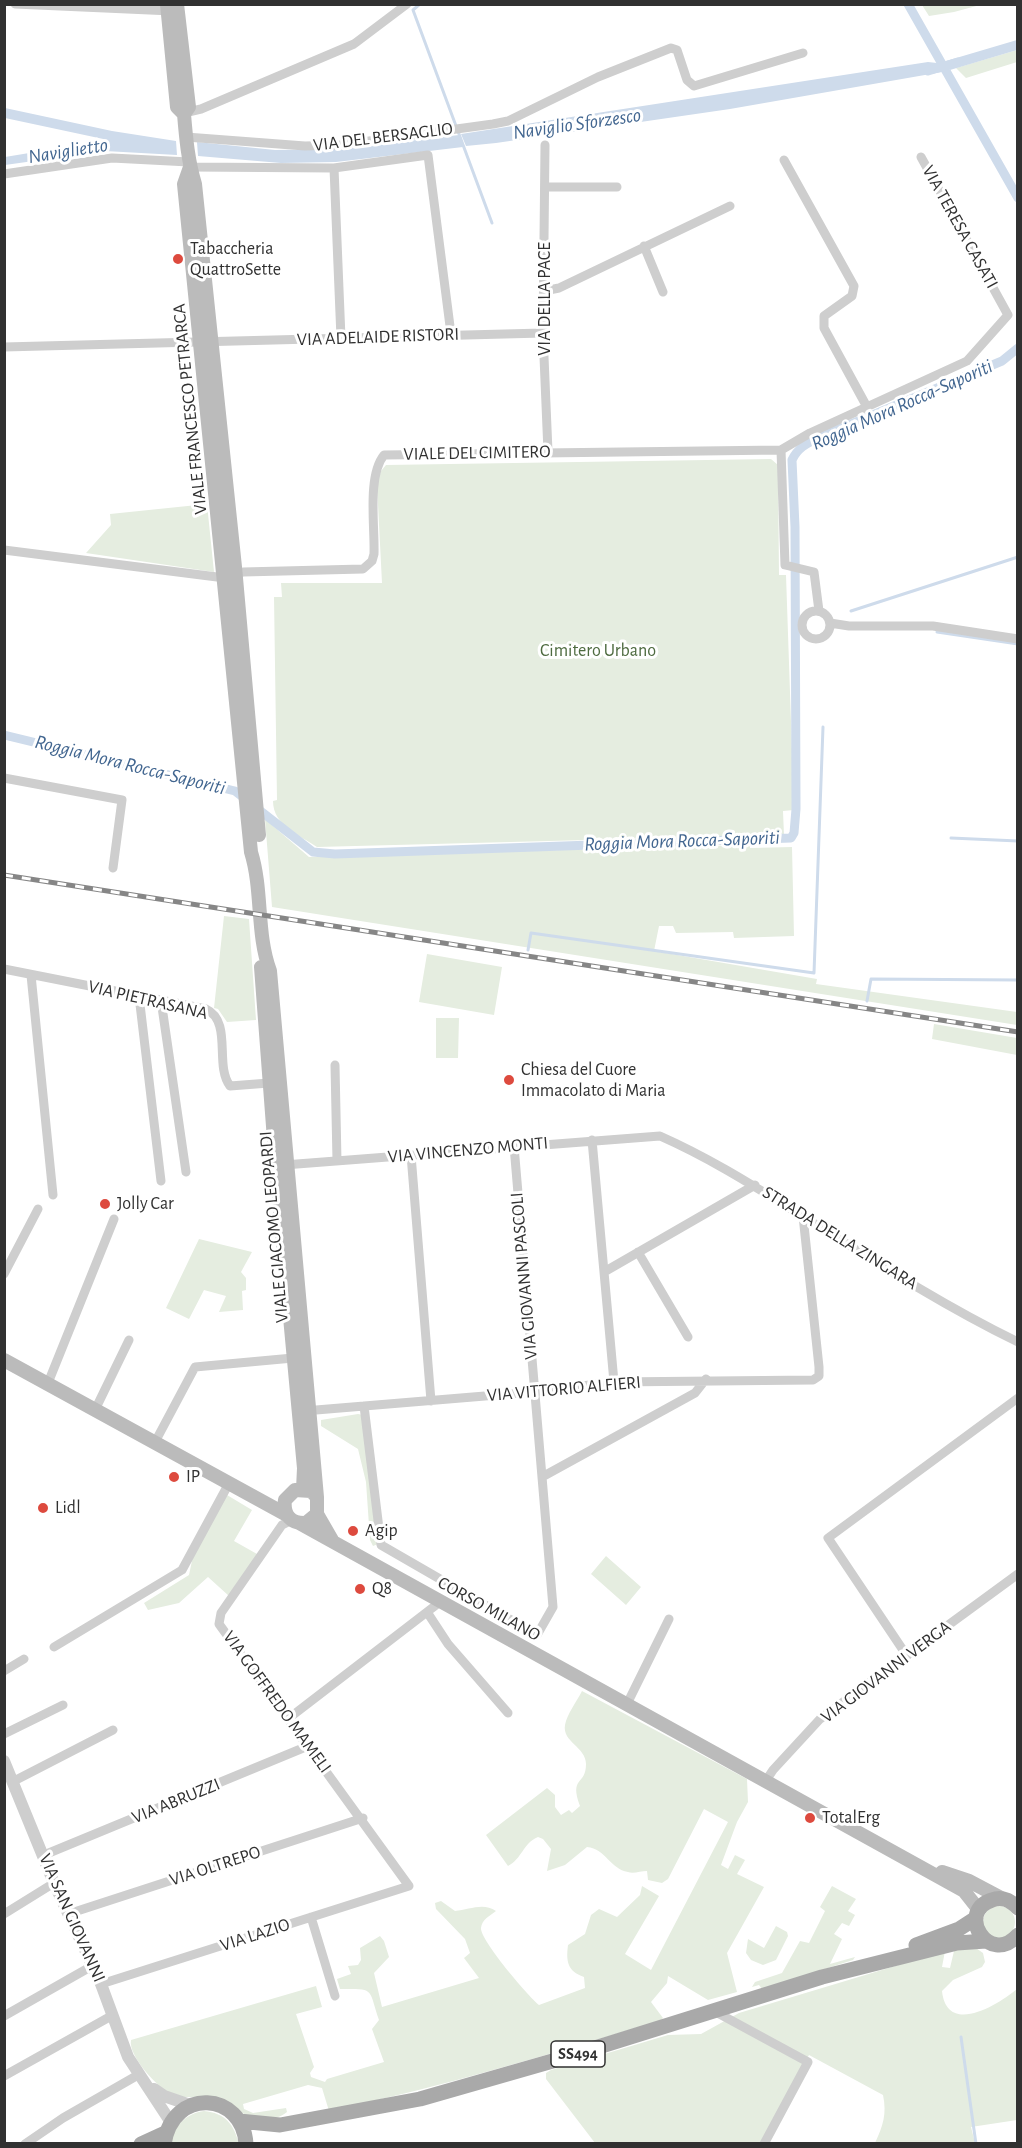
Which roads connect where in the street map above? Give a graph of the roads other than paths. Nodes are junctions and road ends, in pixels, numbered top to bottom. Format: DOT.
graph roads {
  1 [pos="15,4"];
  2 [pos="407,4"];
  3 [pos="172,8"];
  4 [pos="803,53"];
  5 [pos="184,114"];
  6 [pos="545,145"];
  7 [pos="188,152"];
  8 [pos="921,157"];
  9 [pos="783,160"];
  10 [pos="334,168"];
  11 [pos="4,174"];
  12 [pos="545,187"];
  13 [pos="617,188"];
  14 [pos="730,206"];
  15 [pos="644,246"];
  16 [pos="544,291"];
  17 [pos="663,292"];
  18 [pos="543,333"];
  19 [pos="451,334"];
  20 [pos="341,338"];
  21 [pos="207,343"];
  22 [pos="4,347"];
  23 [pos="867,406"];
  24 [pos="781,450"];
  25 [pos="548,452"];
  26 [pos="4,550"];
  27 [pos="231,576"];
  28 [pos="819,611"];
  29 [pos="830,623"];
  30 [pos="1017,639"];
  31 [pos="4,778"];
  32 [pos="113,868"];
  33 [pos="264,954"];
  34 [pos="4,969"];
  35 [pos="31,975"];
  36 [pos="139,996"];
  37 [pos="161,1000"];
  38 [pos="335,1065"];
  39 [pos="269,1083"];
  40 [pos="660,1136"];
  41 [pos="592,1140"];
  42 [pos="514,1146"];
  43 [pos="411,1155"];
  44 [pos="337,1161"];
  45 [pos="281,1165"];
  46 [pos="186,1172"];
  47 [pos="161,1181"];
  48 [pos="755,1185"];
  49 [pos="53,1195"];
  50 [pos="38,1209"];
  51 [pos="803,1216"];
  52 [pos="114,1219"];
  53 [pos="638,1252"];
  54 [pos="604,1272"];
  55 [pos="4,1274"];
  56 [pos="688,1337"];
  57 [pos="129,1340"];
  58 [pos="1017,1342"];
  59 [pos="293,1358"];
  60 [pos="4,1360"];
  61 [pos="706,1379"];
  62 [pos="614,1382"];
  63 [pos="48,1383"];
  64 [pos="534,1392"];
  65 [pos="1017,1398"];
  66 [pos="431,1401"];
  67 [pos="364,1406"];
  68 [pos="95,1410"];
  69 [pos="304,1411"];
  70 [pos="154,1444"];
  71 [pos="542,1477"];
  72 [pos="228,1485"];
  73 [pos="303,1489"];
  74 [pos="317,1497"];
  75 [pos="285,1500"];
  76 [pos="262,1502"];
  77 [pos="317,1514"];
  78 [pos="292,1519"];
  79 [pos="334,1544"];
  80 [pos="1017,1574"];
  81 [pos="440,1602"];
  82 [pos="427,1612"];
  83 [pos="669,1620"];
  84 [pos="54,1647"];
  85 [pos="907,1656"];
  86 [pos="24,1659"];
  87 [pos="4,1671"];
  88 [pos="627,1704"];
  89 [pos="63,1705"];
  90 [pos="508,1713"];
  91 [pos="293,1715"];
  92 [pos="113,1730"];
  93 [pos="4,1734"];
  94 [pos="308,1746"];
  95 [pos="4,1761"];
  96 [pos="14,1780"];
  97 [pos="765,1782"];
  98 [pos="363,1818"];
  99 [pos="44,1855"];
  100 [pos="906,1859"];
  101 [pos="54,1883"];
  102 [pos="409,1886"];
  103 [pos="1012,1903"];
  104 [pos="4,1914"];
  105 [pos="68,1914"];
  106 [pos="977,1914"];
  107 [pos="312,1917"];
  108 [pos="1017,1935"];
  109 [pos="986,1941"];
  110 [pos="872,1964"];
  111 [pos="92,1966"];
  112 [pos="101,1984"];
  113 [pos="335,1996"];
  114 [pos="714,2011"];
  115 [pos="113,2015"];
  116 [pos="4,2016"];
  117 [pos="138,2075"];
  118 [pos="4,2076"];
  119 [pos="190,2105"];
  120 [pos="239,2121"];
  121 [pos="280,2125"];
  122 [pos="166,2132"];
  123 [pos="26,2144"];
  124 [pos="141,2144"];
  125 [pos="246,2144"];
  126 [pos="253,2144"];
  127 [pos="764,2144"];
  1 -- 3 [label="street"];
  2 -- 5 [label="street"];
  3 -- 5 [label="main road, VIALE FRANCESCO PETRARCA"];
  4 -- 7 [label="street, VIA DEL BERSAGLIO"];
  5 -- 7 [label="main road, VIALE FRANCESCO PETRARCA"];
  6 -- 12 [label="street, VIA DELLA PACE"];
  7 -- 10 [label="street"];
  7 -- 11 [label="street"];
  7 -- 21 [label="main road, VIALE FRANCESCO PETRARCA"];
  8 -- 23 [label="street, VIA TERESA CASATI"];
  9 -- 23 [label="street"];
  10 -- 19 [label="street"];
  10 -- 20 [label="street"];
  12 -- 13 [label="street"];
  12 -- 16 [label="street, VIA DELLA PACE"];
  14 -- 15 [label="street"];
  15 -- 16 [label="street"];
  15 -- 17 [label="street"];
  16 -- 18 [label="street, VIA DELLA PACE"];
  18 -- 19 [label="street, VIA ADELAIDE RISTORI"];
  18 -- 25 [label="street, VIA DELLA PACE"];
  19 -- 20 [label="street, VIA ADELAIDE RISTORI"];
  20 -- 21 [label="street, VIA ADELAIDE RISTORI"];
  21 -- 22 [label="street, VIA ADELAIDE RISTORI"];
  21 -- 27 [label="main road, VIALE FRANCESCO PETRARCA"];
  23 -- 24 [label="street, VIA TERESA CASATI"];
  24 -- 25 [label="street, VIALE DEL CIMITERO"];
  24 -- 28 [label="street"];
  25 -- 27 [label="street, VIALE DEL CIMITERO"];
  26 -- 27 [label="street"];
  27 -- 33 [label="main road, VIALE GIACOMO LEOPARDI"];
  28 -- 29 [label="street"];
  28 -- 29 [label="street"];
  29 -- 30 [label="street"];
  31 -- 32 [label="street"];
  33 -- 39 [label="main road, VIALE GIACOMO LEOPARDI"];
  33 -- 45 [label="main road, VIALE GIACOMO LEOPARDI"];
  34 -- 35 [label="street, VIA PIETRASANA"];
  35 -- 36 [label="street, VIA PIETRASANA"];
  35 -- 49 [label="street"];
  36 -- 37 [label="street, VIA PIETRASANA"];
  36 -- 47 [label="street"];
  37 -- 39 [label="street, VIA PIETRASANA"];
  37 -- 46 [label="street"];
  38 -- 44 [label="street"];
  39 -- 45 [label="main road, VIALE GIACOMO LEOPARDI"];
  40 -- 41 [label="street, VIA VINCENZO MONTI"];
  40 -- 48 [label="street, STRADA DELLA ZINGARA"];
  41 -- 42 [label="street, VIA VINCENZO MONTI"];
  41 -- 54 [label="street"];
  42 -- 43 [label="street, VIA VINCENZO MONTI"];
  42 -- 64 [label="street, VIA GIOVANNI PASCOLI"];
  43 -- 44 [label="street, VIA VINCENZO MONTI"];
  43 -- 66 [label="street"];
  44 -- 45 [label="street, VIA VINCENZO MONTI"];
  45 -- 59 [label="main road, VIALE GIACOMO LEOPARDI"];
  45 -- 69 [label="main road, VIALE GIACOMO LEOPARDI"];
  48 -- 51 [label="street, STRADA DELLA ZINGARA"];
  48 -- 53 [label="street"];
  50 -- 55 [label="street"];
  51 -- 58 [label="street, STRADA DELLA ZINGARA"];
  51 -- 61 [label="street, VIA VITTORIO ALFIERI"];
  52 -- 63 [label="street"];
  53 -- 54 [label="street"];
  53 -- 56 [label="street"];
  54 -- 62 [label="street"];
  57 -- 68 [label="street"];
  59 -- 69 [label="main road, VIALE GIACOMO LEOPARDI"];
  59 -- 70 [label="street"];
  60 -- 63 [label="main road, CORSO MILANO"];
  61 -- 62 [label="street, VIA VITTORIO ALFIERI"];
  61 -- 71 [label="street"];
  62 -- 64 [label="street, VIA VITTORIO ALFIERI"];
  63 -- 68 [label="main road, CORSO MILANO"];
  64 -- 66 [label="street, VIA VITTORIO ALFIERI"];
  64 -- 71 [label="street, VIA GIOVANNI PASCOLI"];
  65 -- 85 [label="street"];
  66 -- 67 [label="street, VIA VITTORIO ALFIERI"];
  67 -- 69 [label="street, VIA VITTORIO ALFIERI"];
  67 -- 71 [label="street, VIA GIOVANNI PASCOLI"];
  68 -- 70 [label="main road, CORSO MILANO"];
  69 -- 73 [label="main road, VIALE GIACOMO LEOPARDI"];
  69 -- 74 [label="main road, VIALE GIACOMO LEOPARDI"];
  70 -- 72 [label="main road, CORSO MILANO"];
  72 -- 76 [label="main road, CORSO MILANO"];
  72 -- 84 [label="street"];
  73 -- 74 [label="main road"];
  73 -- 75 [label="main road"];
  74 -- 77 [label="main road"];
  75 -- 76 [label="main road"];
  75 -- 78 [label="main road"];
  76 -- 78 [label="main road, CORSO MILANO"];
  77 -- 78 [label="main road"];
  77 -- 79 [label="main road"];
  78 -- 79 [label="main road, CORSO MILANO"];
  78 -- 94 [label="street, VIA GOFFREDO MAMELI"];
  79 -- 81 [label="main road, CORSO MILANO"];
  80 -- 85 [label="street, VIA GIOVANNI VERGA"];
  81 -- 82 [label="street"];
  81 -- 88 [label="main road, CORSO MILANO"];
  82 -- 90 [label="street"];
  82 -- 91 [label="street"];
  83 -- 88 [label="street"];
  85 -- 97 [label="street, VIA GIOVANNI VERGA"];
  86 -- 87 [label="street"];
  88 -- 97 [label="main road, CORSO MILANO"];
  89 -- 93 [label="street"];
  92 -- 96 [label="street"];
  94 -- 98 [label="street, VIA GOFFREDO MAMELI"];
  94 -- 99 [label="street, VIA ABRUZZI"];
  95 -- 96 [label="street, VIA SAN GIOVANNI"];
  96 -- 99 [label="street, VIA SAN GIOVANNI"];
  97 -- 100 [label="main road, CORSO MILANO"];
  98 -- 102 [label="street, VIA GOFFREDO MAMELI"];
  98 -- 105 [label="street, VIA OLTREPO"];
  99 -- 101 [label="street, VIA SAN GIOVANNI"];
  100 -- 103 [label="main road, CORSO MILANO"];
  100 -- 106 [label="main road, CORSO MILANO"];
  101 -- 104 [label="street"];
  101 -- 105 [label="street, VIA SAN GIOVANNI"];
  102 -- 107 [label="street, VIA LAZIO"];
  103 -- 106 [label="main road, SS494"];
  105 -- 111 [label="street, VIA SAN GIOVANNI"];
  106 -- 109 [label="main road"];
  106 -- 110 [label="main road, SS494"];
  107 -- 112 [label="street, VIA LAZIO"];
  107 -- 113 [label="street"];
  108 -- 109 [label="main road, SS494"];
  109 -- 110 [label="main road, SS494"];
  110 -- 114 [label="main road, SS494"];
  111 -- 112 [label="street, VIA SAN GIOVANNI"];
  111 -- 116 [label="street"];
  112 -- 115 [label="street, VIA SAN GIOVANNI"];
  114 -- 121 [label="main road, SS494"];
  114 -- 127 [label="street"];
  115 -- 117 [label="street, VIA SAN GIOVANNI"];
  115 -- 118 [label="street"];
  117 -- 119 [label="street, VIA SAN GIOVANNI"];
  117 -- 122 [label="street, VIA SAN GIOVANNI"];
  117 -- 123 [label="street"];
  119 -- 120 [label="main road, SS494"];
  119 -- 122 [label="main road"];
  120 -- 121 [label="main road, SS494"];
  120 -- 125 [label="main road"];
  121 -- 126 [label="main road, SS494"];
  122 -- 124 [label="main road"];
}
